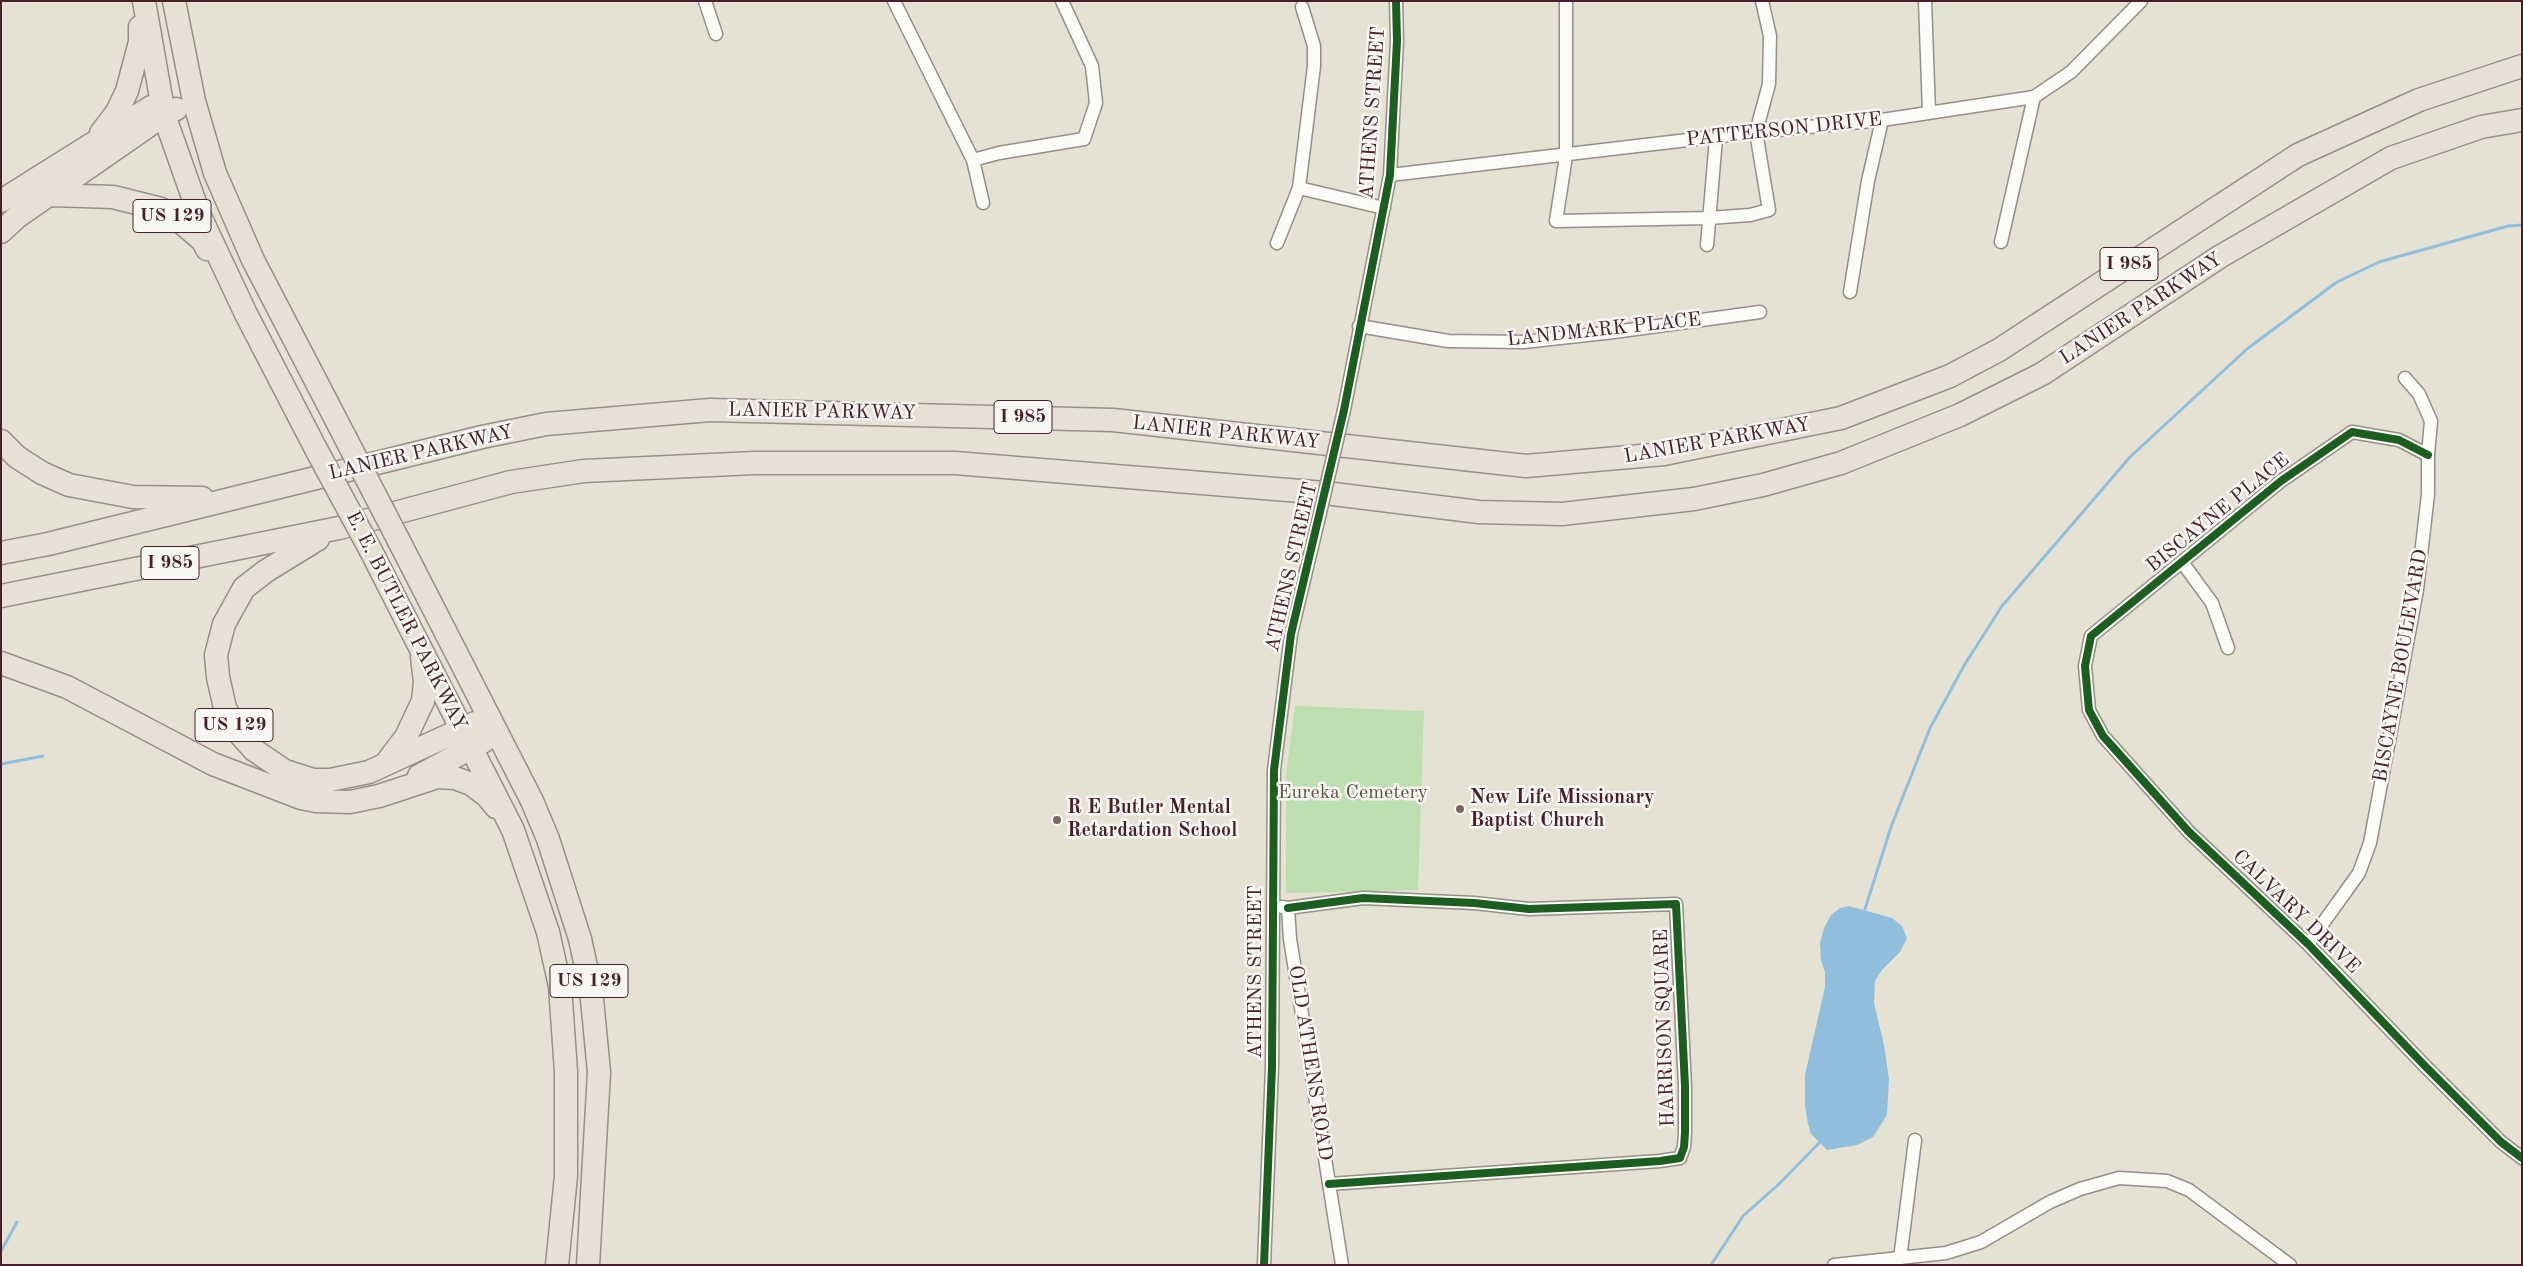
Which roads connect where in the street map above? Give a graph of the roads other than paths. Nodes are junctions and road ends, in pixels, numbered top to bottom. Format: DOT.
graph roads {
  1 [pos="140,1"];
  2 [pos="144,1"];
  3 [pos="174,1"];
  4 [pos="705,1"];
  5 [pos="894,1"];
  6 [pos="1062,1"];
  7 [pos="1396,1"];
  8 [pos="1566,1"];
  9 [pos="1762,1"];
  10 [pos="1925,1"];
  11 [pos="2141,1"];
  12 [pos="1302,7"];
  13 [pos="716,34"];
  14 [pos="2522,66"];
  15 [pos="193,97"];
  16 [pos="2034,97"];
  17 [pos="163,108"];
  18 [pos="1929,112"];
  19 [pos="1882,120"];
  20 [pos="2522,120"];
  21 [pos="1756,132"];
  22 [pos="1716,138"];
  23 [pos="86,147"];
  24 [pos="1566,156"];
  25 [pos="973,160"];
  26 [pos="1390,175"];
  27 [pos="1299,188"];
  28 [pos="51,195"];
  29 [pos="1,201"];
  30 [pos="983,203"];
  31 [pos="1384,208"];
  32 [pos="1709,218"];
  33 [pos="1,232"];
  34 [pos="2001,242"];
  35 [pos="1277,243"];
  36 [pos="1707,245"];
  37 [pos="1850,292"];
  38 [pos="1760,312"];
  39 [pos="246,314"];
  40 [pos="1358,326"];
  41 [pos="2405,378"];
  42 [pos="1,441"];
  43 [pos="2428,455"];
  44 [pos="233,498"];
  45 [pos="339,528"];
  46 [pos="1,553"];
  47 [pos="2182,562"];
  48 [pos="1,596"];
  49 [pos="421,646"];
  50 [pos="2228,648"];
  51 [pos="1,663"];
  52 [pos="2086,666"];
  53 [pos="494,724"];
  54 [pos="467,738"];
  55 [pos="385,765"];
  56 [pos="395,790"];
  57 [pos="513,830"];
  58 [pos="1272,906"];
  59 [pos="1288,908"];
  60 [pos="2308,944"];
  61 [pos="1915,1140"];
  62 [pos="2522,1158"];
  63 [pos="1330,1184"];
  64 [pos="1900,1258"];
  65 [pos="558,1265"];
  66 [pos="588,1265"];
  67 [pos="1264,1265"];
  68 [pos="1342,1265"];
  69 [pos="1834,1265"];
  70 [pos="2290,1265"];
  1 -- 23 [label="highway"];
  2 -- 17 [label="highway, E. E. BUTLER PARKWAY"];
  3 -- 15 [label="highway, E. E. BUTLER PARKWAY"];
  4 -- 13 [label="street"];
  5 -- 25 [label="street"];
  6 -- 25 [label="street"];
  7 -- 26 [label="street, ATHENS STREET"];
  8 -- 24 [label="street"];
  9 -- 21 [label="street"];
  10 -- 18 [label="street"];
  11 -- 16 [label="street, PATTERSON DRIVE"];
  12 -- 27 [label="street"];
  14 -- 44 [label="highway, LANIER PARKWAY / I 985"];
  15 -- 17 [label="highway"];
  15 -- 53 [label="highway, E. E. BUTLER PARKWAY, bridge"];
  16 -- 18 [label="street, PATTERSON DRIVE"];
  16 -- 34 [label="street"];
  17 -- 23 [label="highway"];
  17 -- 28 [label="highway"];
  17 -- 39 [label="highway, E. E. BUTLER PARKWAY"];
  18 -- 19 [label="street, PATTERSON DRIVE"];
  19 -- 21 [label="street, PATTERSON DRIVE"];
  19 -- 37 [label="street"];
  20 -- 45 [label="highway, LANIER PARKWAY / I 985"];
  21 -- 22 [label="street, PATTERSON DRIVE"];
  21 -- 32 [label="street"];
  22 -- 24 [label="street, PATTERSON DRIVE"];
  22 -- 32 [label="street"];
  23 -- 29 [label="highway"];
  24 -- 26 [label="street, PATTERSON DRIVE"];
  24 -- 32 [label="street"];
  25 -- 30 [label="street"];
  26 -- 31 [label="street, ATHENS STREET"];
  27 -- 31 [label="street"];
  27 -- 35 [label="street"];
  28 -- 33 [label="highway"];
  28 -- 39 [label="highway, US 129"];
  31 -- 40 [label="street, ATHENS STREET"];
  32 -- 36 [label="street"];
  38 -- 40 [label="street, LANDMARK PLACE"];
  39 -- 49 [label="highway, E. E. BUTLER PARKWAY / US 129, bridge"];
  40 -- 58 [label="street, ATHENS STREET, bridge"];
  41 -- 43 [label="street, BISCAYNE BOULEVARD"];
  42 -- 44 [label="highway"];
  43 -- 47 [label="street, BISCAYNE PLACE"];
  43 -- 60 [label="street, BISCAYNE BOULEVARD"];
  44 -- 46 [label="highway, LANIER PARKWAY / I 985"];
  45 -- 48 [label="highway, LANIER PARKWAY / I 985"];
  45 -- 55 [label="highway, US 129"];
  47 -- 50 [label="street"];
  47 -- 52 [label="street, BISCAYNE PLACE"];
  49 -- 54 [label="highway, E. E. BUTLER PARKWAY / US 129"];
  49 -- 55 [label="highway"];
  51 -- 56 [label="highway"];
  52 -- 60 [label="street, CALVARY DRIVE"];
  53 -- 54 [label="highway, US 129"];
  53 -- 66 [label="highway, E. E. BUTLER PARKWAY / US 129"];
  54 -- 55 [label="highway, US 129"];
  54 -- 56 [label="highway"];
  54 -- 57 [label="highway, E. E. BUTLER PARKWAY / US 129"];
  56 -- 57 [label="highway"];
  57 -- 65 [label="highway, E. E. BUTLER PARKWAY / US 129"];
  58 -- 59 [label="street"];
  58 -- 67 [label="street, ATHENS STREET"];
  59 -- 63 [label="street, OLD ATHENS ROAD"];
  59 -- 63 [label="street, HARRISON SQUARE"];
  60 -- 62 [label="street, CALVARY DRIVE"];
  61 -- 64 [label="street"];
  63 -- 68 [label="street, OLD ATHENS ROAD"];
  64 -- 69 [label="street"];
  64 -- 70 [label="street"];
}
